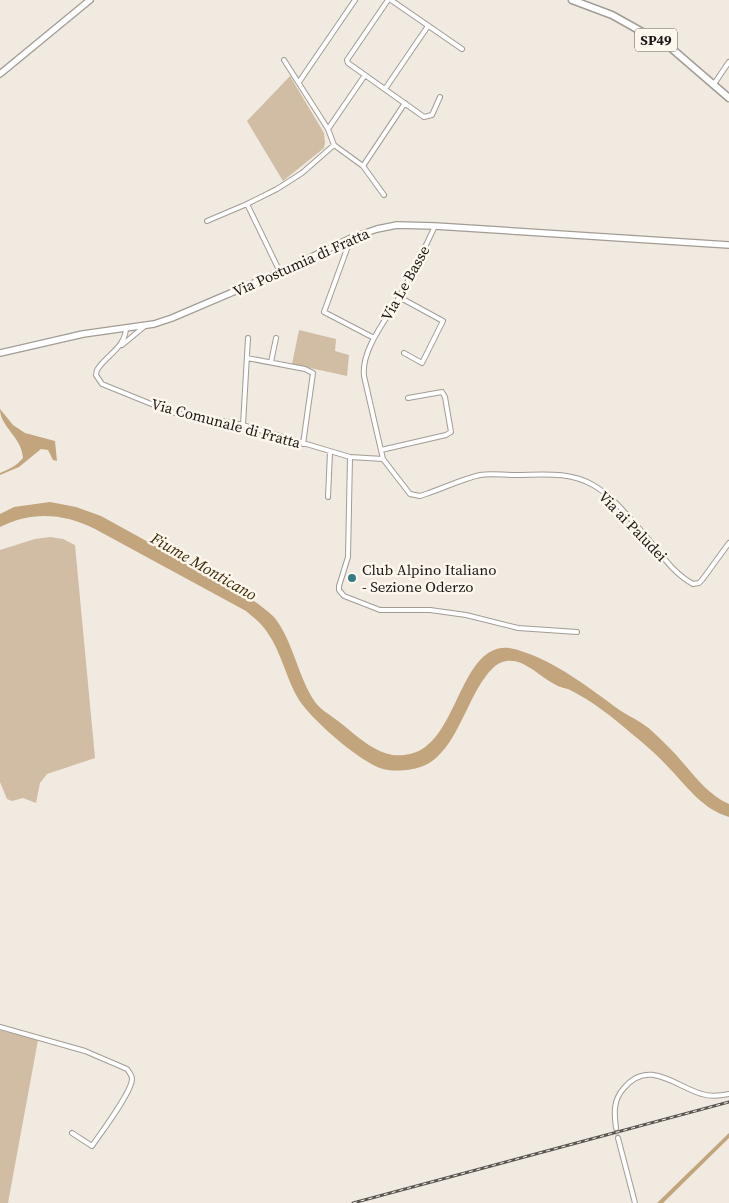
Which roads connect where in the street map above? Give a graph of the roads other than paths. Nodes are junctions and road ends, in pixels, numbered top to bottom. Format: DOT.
graph roads {
  1 [pos="90,0"];
  2 [pos="355,0"];
  3 [pos="389,0"];
  4 [pos="572,0"];
  5 [pos="428,26"];
  6 [pos="462,49"];
  7 [pos="284,60"];
  8 [pos="729,62"];
  9 [pos="0,74"];
  10 [pos="366,75"];
  11 [pos="299,82"];
  12 [pos="714,84"];
  13 [pos="385,89"];
  14 [pos="440,97"];
  15 [pos="729,98"];
  16 [pos="405,103"];
  17 [pos="328,129"];
  18 [pos="334,145"];
  19 [pos="363,166"];
  20 [pos="384,195"];
  21 [pos="247,204"];
  22 [pos="207,221"];
  23 [pos="435,226"];
  24 [pos="351,238"];
  25 [pos="729,245"];
  26 [pos="280,272"];
  27 [pos="399,297"];
  28 [pos="145,326"];
  29 [pos="126,329"];
  30 [pos="248,338"];
  31 [pos="276,338"];
  32 [pos="374,338"];
  33 [pos="120,346"];
  34 [pos="0,353"];
  35 [pos="404,353"];
  36 [pos="247,358"];
  37 [pos="271,362"];
  38 [pos="408,398"];
  39 [pos="243,425"];
  40 [pos="304,444"];
  41 [pos="381,450"];
  42 [pos="330,452"];
  43 [pos="350,457"];
  44 [pos="382,459"];
  45 [pos="328,497"];
  46 [pos="729,543"];
  47 [pos="577,632"];
  48 [pos="0,1027"];
  49 [pos="729,1094"];
  50 [pos="616,1128"];
  51 [pos="72,1133"];
  52 [pos="618,1138"];
  53 [pos="635,1203"];
  1 -- 9 [label="main road"];
  2 -- 11 [label="street"];
  3 -- 5 [label="street"];
  3 -- 10 [label="street"];
  4 -- 12 [label="main road, SP49"];
  5 -- 6 [label="street"];
  5 -- 13 [label="street"];
  7 -- 11 [label="street"];
  8 -- 12 [label="street"];
  10 -- 13 [label="street"];
  10 -- 17 [label="street"];
  11 -- 17 [label="street"];
  12 -- 15 [label="main road, SP49"];
  13 -- 16 [label="street"];
  14 -- 16 [label="street"];
  16 -- 19 [label="street"];
  17 -- 18 [label="street"];
  18 -- 19 [label="street"];
  18 -- 21 [label="street"];
  19 -- 20 [label="street"];
  21 -- 22 [label="street"];
  21 -- 26 [label="street"];
  23 -- 24 [label="main road, Via Postumia di Fratta"];
  23 -- 25 [label="main road, Via Postumia di Fratta"];
  23 -- 27 [label="street, Via Le Basse"];
  24 -- 26 [label="main road, Via Postumia di Fratta"];
  24 -- 32 [label="street, Via Le Basse"];
  26 -- 28 [label="main road, Via Postumia di Fratta"];
  27 -- 32 [label="street, Via Le Basse"];
  27 -- 35 [label="street"];
  28 -- 29 [label="main road, Via Postumia di Fratta"];
  28 -- 33 [label="street"];
  29 -- 33 [label="street, Via Comunale di Fratta"];
  29 -- 34 [label="main road, Via Postumia di Fratta"];
  30 -- 36 [label="street"];
  31 -- 37 [label="street"];
  32 -- 41 [label="street, Via Le Basse"];
  33 -- 39 [label="street, Via Comunale di Fratta"];
  36 -- 37 [label="street"];
  36 -- 39 [label="street"];
  37 -- 40 [label="street"];
  38 -- 41 [label="street"];
  39 -- 40 [label="street, Via Comunale di Fratta"];
  40 -- 42 [label="street, Via Comunale di Fratta"];
  41 -- 44 [label="street, Via Le Basse"];
  42 -- 43 [label="street, Via Comunale di Fratta"];
  42 -- 45 [label="street"];
  43 -- 44 [label="street"];
  43 -- 47 [label="street"];
  44 -- 46 [label="street, Via ai Paludei"];
  48 -- 51 [label="street"];
  49 -- 50 [label="street"];
  52 -- 53 [label="street"];
}
